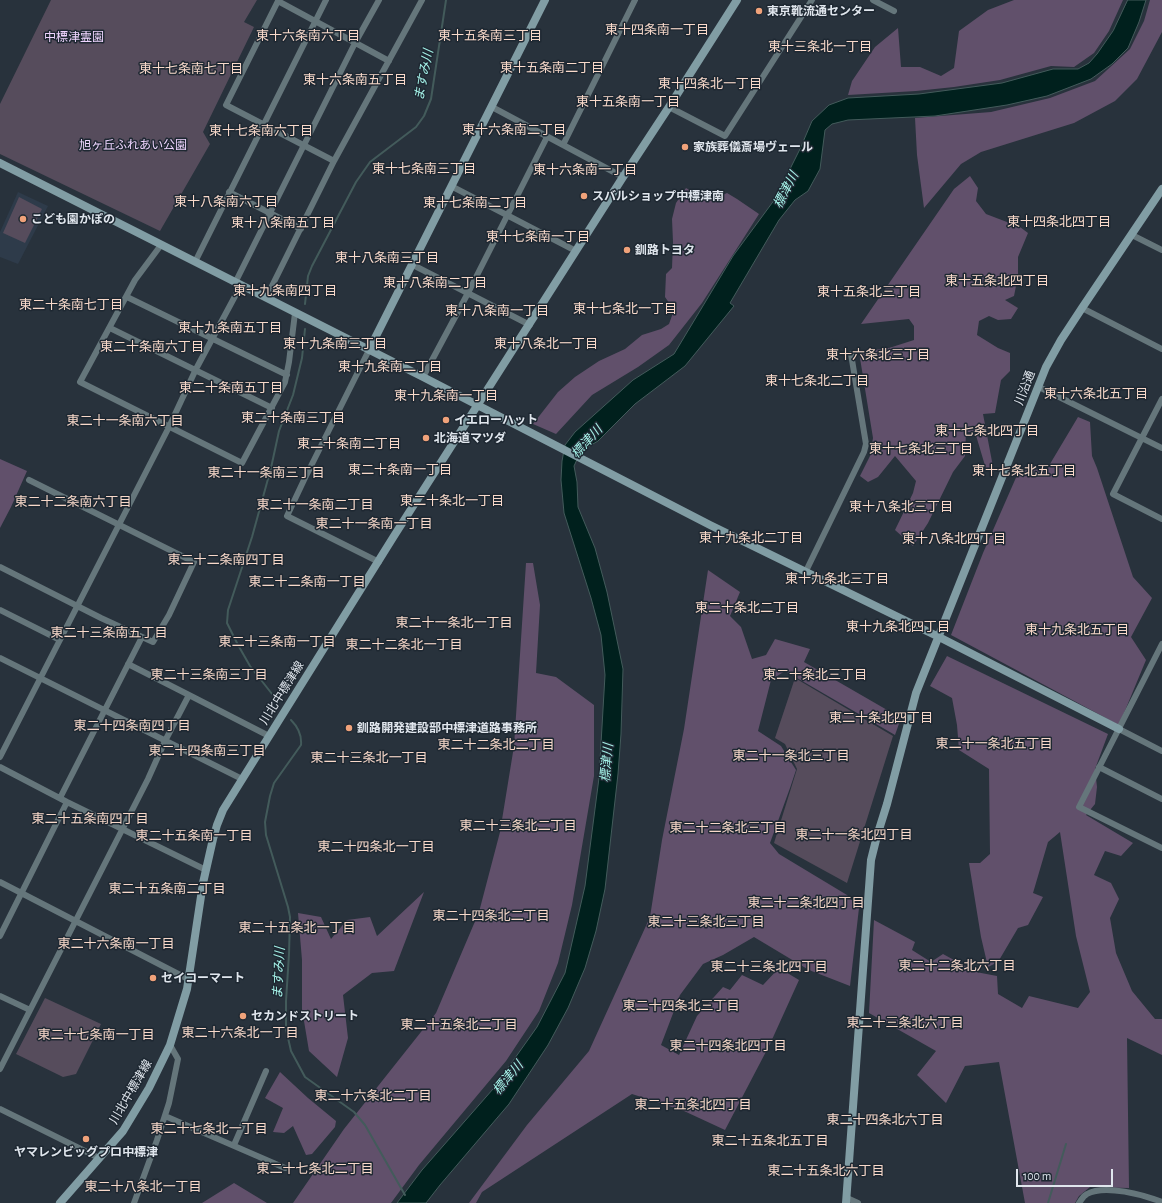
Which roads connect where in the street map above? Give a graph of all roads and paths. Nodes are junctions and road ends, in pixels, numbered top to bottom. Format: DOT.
graph roads {
  1 [pos="326,0"];
  2 [pos="379,0"];
  3 [pos="422,0"];
  4 [pos="545,0"];
  5 [pos="635,0"];
  6 [pos="737,0"];
  7 [pos="812,0"];
  8 [pos="874,0"];
  9 [pos="894,11"];
  10 [pos="315,21"];
  11 [pos="355,43"];
  12 [pos="389,61"];
  13 [pos="492,107"];
  14 [pos="670,107"];
  15 [pos="264,124"];
  16 [pos="547,137"];
  17 [pos="304,144"];
  18 [pos="563,145"];
  19 [pos="334,161"];
  20 [pos="0,163"];
  21 [pos="623,177"];
  22 [pos="451,186"];
  23 [pos="1162,189"];
  24 [pos="229,192"];
  25 [pos="270,214"];
  26 [pos="507,214"];
  27 [pos="301,229"];
  28 [pos="1132,235"];
  29 [pos="161,245"];
  30 [pos="1162,250"];
  31 [pos="576,252"];
  32 [pos="195,262"];
  33 [pos="411,264"];
  34 [pos="238,284"];
  35 [pos="468,294"];
  36 [pos="127,297"];
  37 [pos="266,298"];
  38 [pos="1082,308"];
  39 [pos="295,313"];
  40 [pos="530,325"];
  41 [pos="110,328"];
  42 [pos="212,339"];
  43 [pos="1162,348"];
  44 [pos="369,350"];
  45 [pos="851,354"];
  46 [pos="196,370"];
  47 [pos="287,375"];
  48 [pos="423,377"];
  49 [pos="1039,387"];
  50 [pos="1162,399"];
  51 [pos="478,406"];
  52 [pos="272,408"];
  53 [pos="169,427"];
  54 [pos="1142,438"];
  55 [pos="1162,448"];
  56 [pos="29,480"];
  57 [pos="1162,519"];
  58 [pos="119,525"];
  59 [pos="379,562"];
  60 [pos="0,567"];
  61 [pos="806,571"];
  62 [pos="78,605"];
  63 [pos="0,610"];
  64 [pos="142,637"];
  65 [pos="939,637"];
  66 [pos="60,640"];
  67 [pos="1162,644"];
  68 [pos="0,658"];
  69 [pos="128,664"];
  70 [pos="41,678"];
  71 [pos="189,696"];
  72 [pos="104,710"];
  73 [pos="1119,729"];
  74 [pos="269,736"];
  75 [pos="165,741"];
  76 [pos="1162,751"];
  77 [pos="0,757"];
  78 [pos="0,767"];
  79 [pos="1099,767"];
  80 [pos="242,779"];
  81 [pos="60,798"];
  82 [pos="1162,799"];
  83 [pos="67,802"];
  84 [pos="122,829"];
  85 [pos="1162,848"];
  86 [pos="206,870"];
  87 [pos="0,882"];
  88 [pos="22,893"];
  89 [pos="75,922"];
  90 [pos="0,936"];
  91 [pos="188,979"];
  92 [pos="0,996"];
  93 [pos="30,1010"];
  94 [pos="170,1045"];
  95 [pos="0,1069"];
  96 [pos="266,1071"];
  97 [pos="0,1109"];
  98 [pos="165,1116"];
  99 [pos="234,1145"];
  100 [pos="99,1158"];
  101 [pos="285,1168"];
  102 [pos="846,1200"];
  103 [pos="1162,1202"];
  104 [pos="60,1203"];
  105 [pos="134,1203"];
  106 [pos="858,1203"];
  107 [pos="1079,1203"];
  1 -- 10 [label="street"];
  2 -- 11 [label="street"];
  3 -- 12 [label="street"];
  4 -- 13 [label="street"];
  5 -- 18 [label="street"];
  6 -- 14 [label="street, 川北中標津線"];
  7 -- 14 [label="street"];
  8 -- 9 [label="street"];
  10 -- 11 [label="street"];
  10 -- 15 [label="street"];
  10 -- 15 [label="street"];
  11 -- 12 [label="street"];
  11 -- 17 [label="street"];
  12 -- 19 [label="street"];
  13 -- 16 [label="street"];
  13 -- 22 [label="street"];
  14 -- 21 [label="street, 川北中標津線"];
  15 -- 17 [label="street"];
  15 -- 24 [label="street"];
  16 -- 18 [label="street"];
  16 -- 26 [label="street"];
  17 -- 19 [label="street"];
  17 -- 25 [label="street"];
  18 -- 21 [label="street"];
  19 -- 27 [label="street"];
  20 -- 29 [label="street"];
  21 -- 31 [label="street, 川北中標津線"];
  22 -- 26 [label="street"];
  22 -- 33 [label="street"];
  23 -- 28 [label="street, 川沿通"];
  24 -- 25 [label="street"];
  24 -- 32 [label="street"];
  25 -- 27 [label="street"];
  25 -- 34 [label="street"];
  26 -- 31 [label="street"];
  26 -- 35 [label="street"];
  27 -- 37 [label="street"];
  28 -- 30 [label="street"];
  28 -- 38 [label="street, 川沿通"];
  29 -- 32 [label="street"];
  29 -- 36 [label="street"];
  31 -- 40 [label="street, 川北中標津線"];
  32 -- 34 [label="street"];
  33 -- 35 [label="street"];
  33 -- 44 [label="street"];
  34 -- 37 [label="street"];
  34 -- 42 [label="street"];
  35 -- 40 [label="street"];
  35 -- 48 [label="street"];
  36 -- 41 [label="street"];
  36 -- 42 [label="street"];
  37 -- 39 [label="street"];
  38 -- 43 [label="street"];
  38 -- 49 [label="street, 川沿通"];
  39 -- 44 [label="street"];
  39 -- 47 [label="street"];
  40 -- 51 [label="street, 川北中標津線"];
  41 -- 46 [label="street"];
  41 -- 53 [label="street"];
  42 -- 46 [label="street"];
  42 -- 47 [label="street"];
  44 -- 48 [label="street"];
  44 -- 59 [label="street"];
  45 -- 61 [label="street"];
  46 -- 52 [label="street"];
  46 -- 53 [label="street"];
  47 -- 52 [label="street"];
  48 -- 51 [label="street"];
  49 -- 54 [label="street"];
  49 -- 65 [label="street, 川沿通"];
  50 -- 54 [label="street"];
  51 -- 59 [label="street, 川北中標津線"];
  51 -- 61 [label="street"];
  52 -- 53 [label="street"];
  53 -- 58 [label="street"];
  54 -- 55 [label="street"];
  54 -- 57 [label="street"];
  56 -- 58 [label="street"];
  58 -- 62 [label="street"];
  58 -- 64 [label="street"];
  59 -- 74 [label="street, 川北中標津線"];
  60 -- 62 [label="street"];
  61 -- 65 [label="street"];
  62 -- 64 [label="street"];
  62 -- 66 [label="street"];
  63 -- 66 [label="street"];
  64 -- 69 [label="street"];
  65 -- 73 [label="street"];
  65 -- 102 [label="street, 川沿通"];
  66 -- 70 [label="street"];
  67 -- 73 [label="street"];
  68 -- 70 [label="street"];
  69 -- 71 [label="street"];
  69 -- 72 [label="street"];
  70 -- 72 [label="street"];
  70 -- 77 [label="street"];
  71 -- 74 [label="street"];
  71 -- 75 [label="street"];
  72 -- 75 [label="street"];
  72 -- 81 [label="street"];
  73 -- 76 [label="street"];
  73 -- 79 [label="street"];
  74 -- 80 [label="street, 川北中標津線"];
  75 -- 80 [label="street"];
  75 -- 84 [label="street"];
  78 -- 81 [label="street"];
  79 -- 82 [label="street"];
  79 -- 85 [label="street"];
  80 -- 86 [label="street, 川北中標津線"];
  81 -- 83 [label="street"];
  83 -- 84 [label="street"];
  83 -- 88 [label="street"];
  84 -- 86 [label="street"];
  84 -- 89 [label="street"];
  86 -- 91 [label="street, 川北中標津線"];
  87 -- 88 [label="street"];
  88 -- 89 [label="street"];
  88 -- 90 [label="street"];
  89 -- 91 [label="street"];
  89 -- 93 [label="street"];
  91 -- 94 [label="street, 川北中標津線"];
  92 -- 93 [label="street"];
  93 -- 95 [label="street"];
  94 -- 98 [label="street"];
  94 -- 100 [label="street, 川北中標津線"];
  96 -- 99 [label="street"];
  97 -- 100 [label="street"];
  98 -- 99 [label="street"];
  98 -- 105 [label="street"];
  99 -- 101 [label="street"];
  100 -- 104 [label="street, 川北中標津線"];
  102 -- 106 [label="street"];
  103 -- 107 [label="street"];
}
